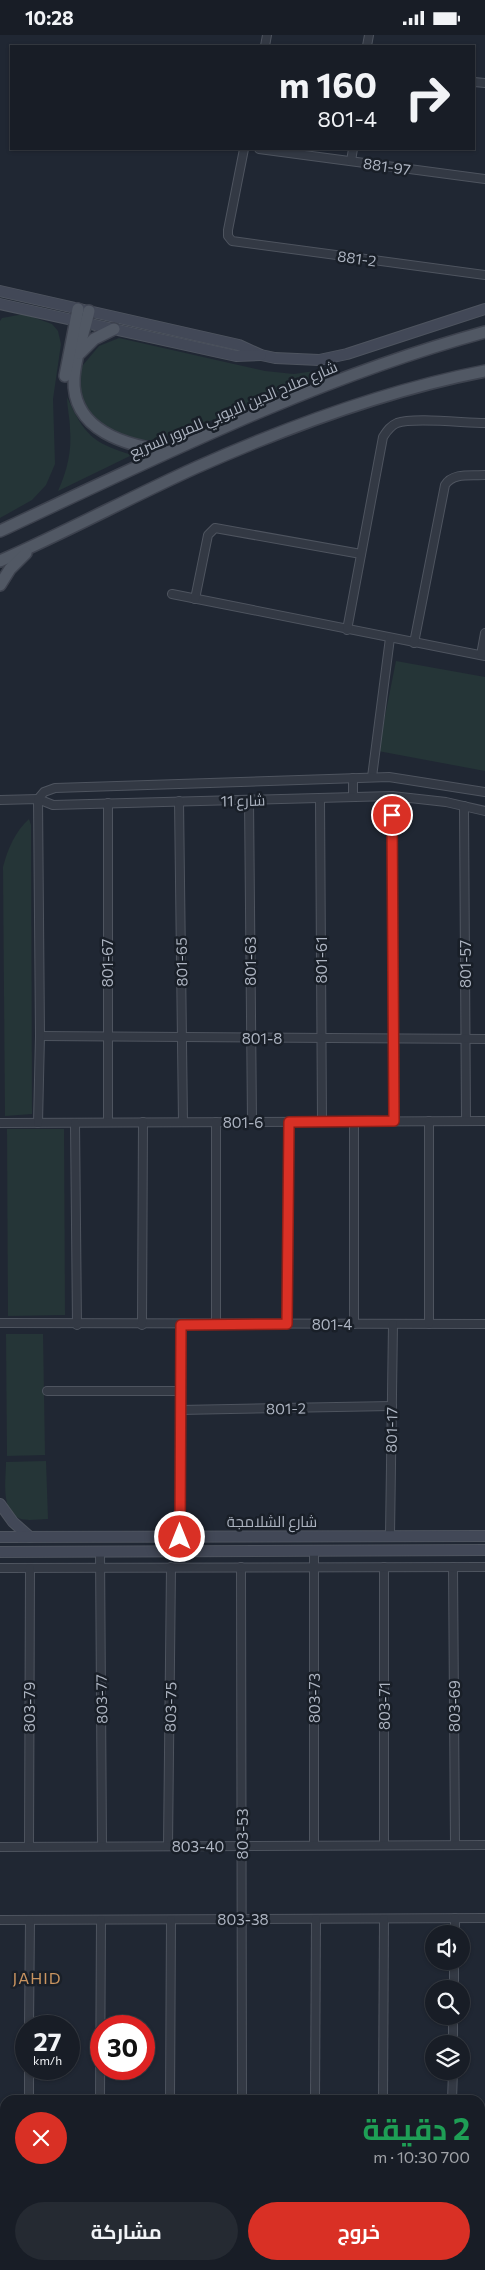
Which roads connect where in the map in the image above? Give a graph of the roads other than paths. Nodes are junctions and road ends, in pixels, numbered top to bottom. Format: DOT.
graph roads {
  1 [pos="244,150"];
  2 [pos="267,150"];
  3 [pos="353,150"];
  4 [pos="352,161"];
  5 [pos="485,179"];
  6 [pos="485,275"];
  7 [pos="0,284"];
  8 [pos="4,292"];
  9 [pos="0,304"];
  10 [pos="20,308"];
  11 [pos="485,309"];
  12 [pos="0,313"];
  13 [pos="82,315"];
  14 [pos="114,329"];
  15 [pos="485,332"];
  16 [pos="79,354"];
  17 [pos="260,355"];
  18 [pos="485,371"];
  19 [pos="65,376"];
  20 [pos="485,423"];
  21 [pos="168,451"];
  22 [pos="485,475"];
  23 [pos="0,531"];
  24 [pos="36,545"];
  25 [pos="362,555"];
  26 [pos="0,561"];
  27 [pos="0,585"];
  28 [pos="172,594"];
  29 [pos="194,599"];
  30 [pos="347,630"];
  31 [pos="485,633"];
  32 [pos="390,639"];
  33 [pos="414,643"];
  34 [pos="483,655"];
  35 [pos="372,777"];
  36 [pos="353,778"];
  37 [pos="485,792"];
  38 [pos="392,796"];
  39 [pos="353,797"];
  40 [pos="38,799"];
  41 [pos="320,799"];
  42 [pos="0,800"];
  43 [pos="249,800"];
  44 [pos="179,801"];
  45 [pos="108,803"];
  46 [pos="464,806"];
  47 [pos="485,811"];
  48 [pos="40,1036"];
  49 [pos="107,1037"];
  50 [pos="182,1037"];
  51 [pos="250,1037"];
  52 [pos="322,1038"];
  53 [pos="393,1038"];
  54 [pos="465,1039"];
  55 [pos="485,1039"];
  56 [pos="394,1121"];
  57 [pos="429,1121"];
  58 [pos="466,1121"];
  59 [pos="485,1121"];
  60 [pos="143,1122"];
  61 [pos="184,1122"];
  62 [pos="216,1122"];
  63 [pos="252,1122"];
  64 [pos="289,1122"];
  65 [pos="322,1122"];
  66 [pos="354,1122"];
  67 [pos="0,1123"];
  68 [pos="38,1123"];
  69 [pos="75,1123"];
  70 [pos="108,1123"];
  71 [pos="0,1323"];
  72 [pos="287,1324"];
  73 [pos="354,1324"];
  74 [pos="393,1324"];
  75 [pos="428,1324"];
  76 [pos="485,1324"];
  77 [pos="77,1325"];
  78 [pos="142,1325"];
  79 [pos="181,1325"];
  80 [pos="216,1325"];
  81 [pos="46,1391"];
  82 [pos="180,1391"];
  83 [pos="392,1406"];
  84 [pos="180,1410"];
  85 [pos="0,1504"];
  86 [pos="390,1535"];
  87 [pos="485,1536"];
  88 [pos="0,1537"];
  89 [pos="30,1537"];
  90 [pos="180,1537"];
  91 [pos="485,1550"];
  92 [pos="0,1551"];
  93 [pos="314,1551"];
  94 [pos="100,1552"];
  95 [pos="171,1567"];
  96 [pos="241,1567"];
  97 [pos="314,1567"];
  98 [pos="384,1567"];
  99 [pos="453,1567"];
  100 [pos="485,1567"];
  101 [pos="0,1568"];
  102 [pos="30,1568"];
  103 [pos="100,1568"];
  104 [pos="314,1845"];
  105 [pos="384,1845"];
  106 [pos="455,1845"];
  107 [pos="485,1845"];
  108 [pos="102,1846"];
  109 [pos="168,1846"];
  110 [pos="242,1846"];
  111 [pos="0,1847"];
  112 [pos="29,1847"];
  113 [pos="455,1918"];
  114 [pos="485,1918"];
  115 [pos="242,1919"];
  116 [pos="316,1919"];
  117 [pos="384,1919"];
  118 [pos="0,1920"];
  119 [pos="30,1920"];
  120 [pos="102,1920"];
  121 [pos="171,1920"];
  122 [pos="455,1925"];
  123 [pos="29,2015"];
  124 [pos="29,2080"];
  125 [pos="452,2080"];
  126 [pos="29,2095"];
  127 [pos="100,2095"];
  128 [pos="170,2095"];
  129 [pos="242,2095"];
  130 [pos="314,2095"];
  131 [pos="383,2095"];
  132 [pos="452,2095"];
  1 -- 6 [label="street, 881-2"];
  2 -- 4 [label="street, 881-97"];
  3 -- 4 [label="street"];
  4 -- 5 [label="street, 881-97"];
  7 -- 8 [label="street"];
  8 -- 13 [label="street"];
  9 -- 10 [label="street"];
  10 -- 12 [label="street"];
  10 -- 13 [label="street"];
  11 -- 17 [label="street"];
  13 -- 14 [label="street"];
  13 -- 16 [label="main road"];
  13 -- 17 [label="street"];
  13 -- 19 [label="main road"];
  14 -- 16 [label="main road"];
  14 -- 17 [label="street"];
  15 -- 21 [label="main road, شارع صلاح الدين الايوبي للمرور السريع"];
  16 -- 21 [label="main road"];
  18 -- 24 [label="main road"];
  20 -- 25 [label="street"];
  21 -- 23 [label="main road, شارع صلاح الدين الايوبي للمرور السريع"];
  22 -- 33 [label="street"];
  24 -- 26 [label="main road"];
  24 -- 27 [label="main road"];
  25 -- 29 [label="street"];
  25 -- 30 [label="street"];
  28 -- 29 [label="street"];
  29 -- 30 [label="street"];
  30 -- 32 [label="street"];
  31 -- 34 [label="street"];
  32 -- 33 [label="street"];
  32 -- 35 [label="street"];
  33 -- 34 [label="street"];
  35 -- 36 [label="street"];
  35 -- 37 [label="street"];
  36 -- 39 [label="street"];
  36 -- 40 [label="street"];
  38 -- 39 [label="street, شارع 11"];
  38 -- 46 [label="street, شارع 11"];
  38 -- 53 [label="street"];
  39 -- 41 [label="street, شارع 11"];
  40 -- 42 [label="street, شارع 11"];
  40 -- 45 [label="street, شارع 11"];
  40 -- 48 [label="street"];
  41 -- 43 [label="street, شارع 11"];
  41 -- 52 [label="street, 801-61"];
  43 -- 44 [label="street, شارع 11"];
  43 -- 51 [label="street, 801-63"];
  44 -- 45 [label="street, شارع 11"];
  44 -- 50 [label="street, 801-65"];
  45 -- 49 [label="street, 801-67"];
  46 -- 47 [label="street, شارع 11"];
  46 -- 54 [label="street, 801-57"];
  48 -- 49 [label="street, 801-8"];
  48 -- 68 [label="street"];
  49 -- 50 [label="street, 801-8"];
  49 -- 70 [label="street, 801-67"];
  50 -- 51 [label="street, 801-8"];
  50 -- 61 [label="street, 801-65"];
  51 -- 52 [label="street, 801-8"];
  51 -- 63 [label="street, 801-63"];
  52 -- 53 [label="street, 801-8"];
  52 -- 65 [label="street, 801-61"];
  53 -- 54 [label="street, 801-8"];
  53 -- 56 [label="street"];
  54 -- 55 [label="street, 801-8"];
  54 -- 58 [label="street, 801-57"];
  56 -- 57 [label="street, 801-6"];
  56 -- 66 [label="street, 801-6"];
  57 -- 58 [label="street, 801-6"];
  57 -- 75 [label="street"];
  58 -- 59 [label="street, 801-6"];
  60 -- 61 [label="street, 801-6"];
  60 -- 70 [label="street, 801-6"];
  60 -- 78 [label="street"];
  61 -- 62 [label="street, 801-6"];
  62 -- 63 [label="street, 801-6"];
  62 -- 80 [label="street"];
  63 -- 64 [label="street, 801-6"];
  64 -- 65 [label="street, 801-6"];
  64 -- 72 [label="street"];
  65 -- 66 [label="street, 801-6"];
  66 -- 73 [label="street"];
  67 -- 68 [label="street, 801-6"];
  68 -- 69 [label="street, 801-6"];
  69 -- 70 [label="street, 801-6"];
  69 -- 77 [label="street"];
  71 -- 77 [label="street, 801-4"];
  72 -- 73 [label="street, 801-4"];
  72 -- 80 [label="street, 801-4"];
  73 -- 74 [label="street, 801-4"];
  74 -- 75 [label="street, 801-4"];
  74 -- 83 [label="street, 801-17"];
  75 -- 76 [label="street, 801-4"];
  77 -- 78 [label="street, 801-4"];
  78 -- 79 [label="street, 801-4"];
  79 -- 80 [label="street, 801-4"];
  79 -- 82 [label="street"];
  81 -- 82 [label="street"];
  82 -- 84 [label="street"];
  83 -- 84 [label="street, 801-2"];
  83 -- 86 [label="street, 801-17"];
  84 -- 90 [label="street"];
  85 -- 89 [label="street"];
  86 -- 87 [label="street, شارع الشلامجة"];
  86 -- 90 [label="street, شارع الشلامجة"];
  88 -- 89 [label="street, شارع الشلامجة"];
  89 -- 90 [label="street, شارع الشلامجة"];
  91 -- 93 [label="street, شارع الشلامجة"];
  92 -- 94 [label="street, شارع الشلامجة"];
  93 -- 94 [label="street, شارع الشلامجة"];
  93 -- 97 [label="street, 803-73"];
  94 -- 103 [label="street, 803-77"];
  95 -- 96 [label="street"];
  95 -- 103 [label="street"];
  95 -- 109 [label="street, 803-75"];
  96 -- 97 [label="street"];
  96 -- 110 [label="street, 803-53"];
  97 -- 98 [label="street"];
  97 -- 104 [label="street, 803-73"];
  98 -- 99 [label="street"];
  98 -- 105 [label="street, 803-71"];
  99 -- 100 [label="street"];
  99 -- 106 [label="street, 803-69"];
  101 -- 102 [label="street"];
  102 -- 103 [label="street"];
  102 -- 112 [label="street, 803-79"];
  103 -- 108 [label="street, 803-77"];
  104 -- 105 [label="street, 803-40"];
  104 -- 110 [label="street, 803-40"];
  105 -- 106 [label="street, 803-40"];
  106 -- 107 [label="street, 803-40"];
  108 -- 109 [label="street, 803-40"];
  108 -- 112 [label="street, 803-40"];
  109 -- 110 [label="street, 803-40"];
  110 -- 115 [label="street, 803-53"];
  111 -- 112 [label="street, 803-40"];
  113 -- 114 [label="street, 803-38"];
  113 -- 117 [label="street, 803-38"];
  113 -- 122 [label="street"];
  115 -- 116 [label="street, 803-38"];
  115 -- 121 [label="street, 803-38"];
  115 -- 129 [label="street, 803-53"];
  116 -- 117 [label="street, 803-38"];
  116 -- 130 [label="street"];
  117 -- 131 [label="street"];
  118 -- 119 [label="street, 803-38"];
  119 -- 120 [label="street, 803-38"];
  119 -- 123 [label="street"];
  120 -- 121 [label="street, 803-38"];
  120 -- 127 [label="street"];
  121 -- 128 [label="street"];
  124 -- 126 [label="street"];
  125 -- 132 [label="street"];
}
